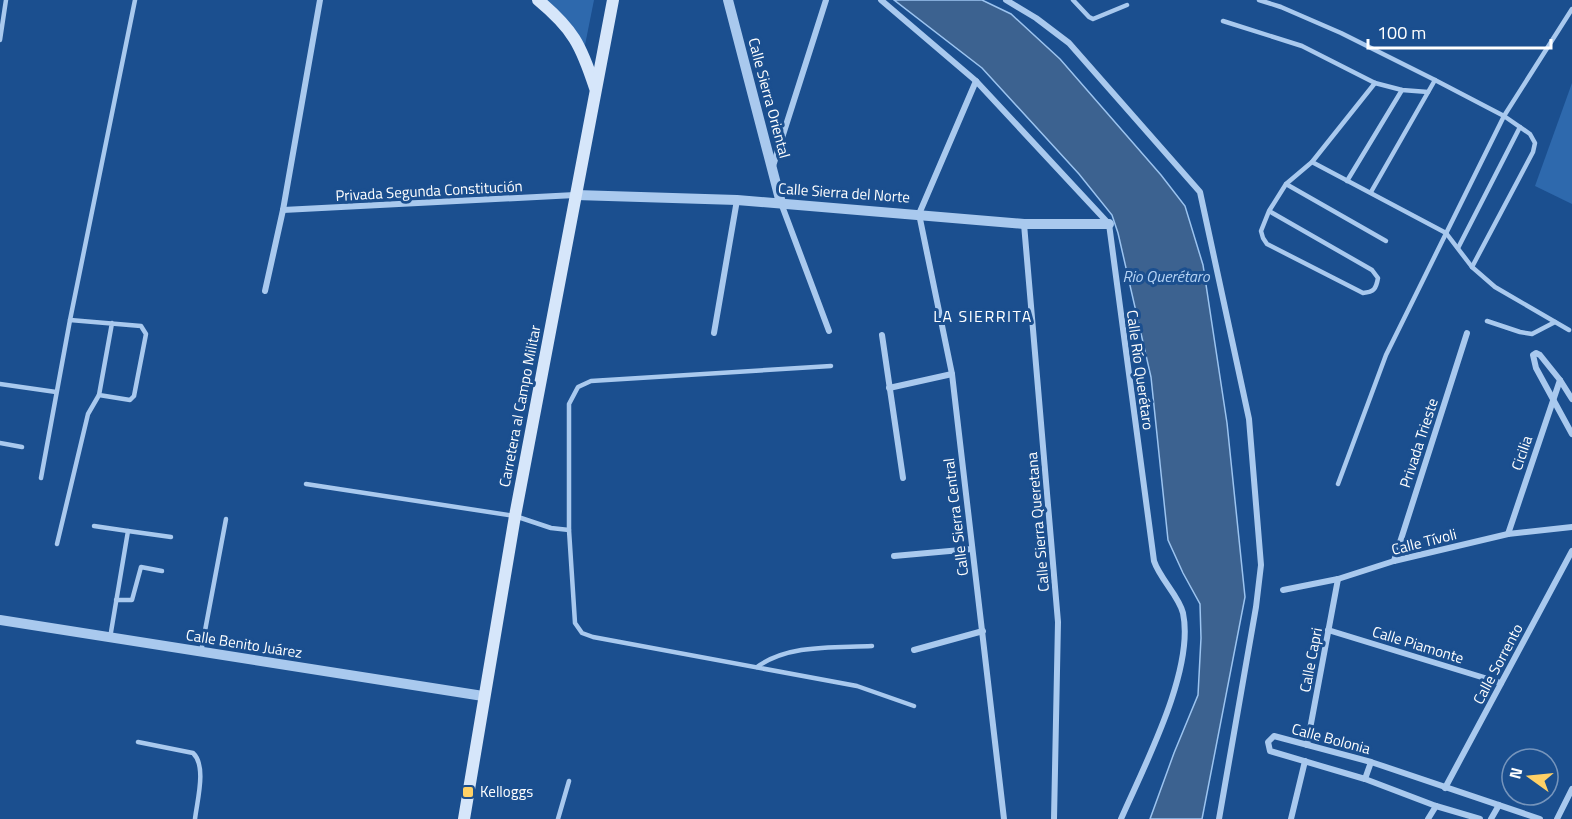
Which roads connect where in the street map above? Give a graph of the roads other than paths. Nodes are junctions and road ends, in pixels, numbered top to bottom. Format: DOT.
graph roads {
  1 [pos="6,0"];
  2 [pos="135,0"];
  3 [pos="320,0"];
  4 [pos="538,0"];
  5 [pos="614,0"];
  6 [pos="728,0"];
  7 [pos="826,0"];
  8 [pos="881,0"];
  9 [pos="1006,0"];
  10 [pos="1073,0"];
  11 [pos="1259,0"];
  12 [pos="1127,5"];
  13 [pos="1572,9"];
  14 [pos="1223,21"];
  15 [pos="0,37"];
  16 [pos="1435,80"];
  17 [pos="976,81"];
  18 [pos="1375,84"];
  19 [pos="1402,90"];
  20 [pos="596,91"];
  21 [pos="1428,92"];
  22 [pos="1504,116"];
  23 [pos="1520,127"];
  24 [pos="1312,162"];
  25 [pos="772,169"];
  26 [pos="1347,180"];
  27 [pos="1286,184"];
  28 [pos="1371,192"];
  29 [pos="576,195"];
  30 [pos="737,200"];
  31 [pos="781,203"];
  32 [pos="284,210"];
  33 [pos="1269,211"];
  34 [pos="919,214"];
  35 [pos="1024,224"];
  36 [pos="1109,224"];
  37 [pos="1446,233"];
  38 [pos="1386,241"];
  39 [pos="1458,248"];
  40 [pos="1472,267"];
  41 [pos="265,291"];
  42 [pos="70,320"];
  43 [pos="1487,321"];
  44 [pos="1555,322"];
  45 [pos="112,323"];
  46 [pos="1569,330"];
  47 [pos="829,331"];
  48 [pos="714,333"];
  49 [pos="1467,333"];
  50 [pos="882,335"];
  51 [pos="831,366"];
  52 [pos="952,374"];
  53 [pos="1560,380"];
  54 [pos="0,384"];
  55 [pos="889,388"];
  56 [pos="56,392"];
  57 [pos="99,395"];
  58 [pos="1553,399"];
  59 [pos="1572,399"];
  60 [pos="1572,434"];
  61 [pos="0,443"];
  62 [pos="22,447"];
  63 [pos="903,477"];
  64 [pos="41,478"];
  65 [pos="306,484"];
  66 [pos="1338,484"];
  67 [pos="515,516"];
  68 [pos="226,519"];
  69 [pos="94,525"];
  70 [pos="1572,527"];
  71 [pos="569,530"];
  72 [pos="128,531"];
  73 [pos="1508,534"];
  74 [pos="171,537"];
  75 [pos="57,544"];
  76 [pos="972,549"];
  77 [pos="1572,550"];
  78 [pos="894,556"];
  79 [pos="1394,561"];
  80 [pos="162,571"];
  81 [pos="1338,579"];
  82 [pos="1283,590"];
  83 [pos="116,600"];
  84 [pos="0,620"];
  85 [pos="1328,630"];
  86 [pos="982,631"];
  87 [pos="110,638"];
  88 [pos="872,646"];
  89 [pos="914,650"];
  90 [pos="201,652"];
  91 [pos="757,668"];
  92 [pos="1502,683"];
  93 [pos="483,696"];
  94 [pos="914,705"];
  95 [pos="138,742"];
  96 [pos="1307,745"];
  97 [pos="1305,761"];
  98 [pos="1371,762"];
  99 [pos="1365,779"];
  100 [pos="569,781"];
  101 [pos="1445,788"];
  102 [pos="1572,789"];
  103 [pos="1436,806"];
  104 [pos="1498,806"];
  105 [pos="195,819"];
  106 [pos="464,819"];
  107 [pos="558,819"];
  108 [pos="1004,819"];
  109 [pos="1054,819"];
  110 [pos="1122,819"];
  111 [pos="1219,819"];
  112 [pos="1291,819"];
  113 [pos="1428,819"];
  114 [pos="1480,819"];
  115 [pos="1491,819"];
  116 [pos="1540,819"];
  117 [pos="1557,819"];
  1 -- 15 [label="lane"];
  2 -- 42 [label="lane"];
  3 -- 32 [label="street"];
  4 -- 20 [label="main road"];
  5 -- 20 [label="main road, Carretera al Campo Militar"];
  6 -- 25 [label="street, Calle Sierra Oriental"];
  7 -- 25 [label="street"];
  8 -- 17 [label="street"];
  9 -- 111 [label="street"];
  10 -- 12 [label="lane"];
  11 -- 16 [label="lane"];
  13 -- 22 [label="lane"];
  14 -- 18 [label="lane"];
  16 -- 21 [label="lane"];
  16 -- 22 [label="lane"];
  17 -- 34 [label="street"];
  17 -- 36 [label="street"];
  18 -- 19 [label="lane"];
  18 -- 24 [label="lane"];
  19 -- 21 [label="lane"];
  19 -- 26 [label="lane"];
  20 -- 29 [label="main road, Carretera al Campo Militar"];
  21 -- 28 [label="lane"];
  22 -- 23 [label="lane"];
  22 -- 37 [label="lane"];
  23 -- 39 [label="lane"];
  23 -- 40 [label="lane"];
  24 -- 26 [label="lane"];
  24 -- 27 [label="lane"];
  25 -- 31 [label="street, Calle Sierra Oriental"];
  26 -- 28 [label="lane"];
  27 -- 33 [label="lane"];
  27 -- 38 [label="lane"];
  28 -- 37 [label="lane"];
  29 -- 30 [label="street, Calle Sierra del Norte"];
  29 -- 32 [label="street, Privada Segunda Constitución"];
  29 -- 67 [label="main road, Carretera al Campo Militar"];
  30 -- 31 [label="street, Calle Sierra del Norte"];
  30 -- 48 [label="street"];
  31 -- 34 [label="street, Calle Sierra del Norte"];
  31 -- 47 [label="street"];
  32 -- 41 [label="street"];
  33 -- 33 [label="lane"];
  34 -- 35 [label="street, Calle Sierra del Norte"];
  34 -- 52 [label="street, Calle Sierra Central"];
  35 -- 36 [label="street, Calle Sierra del Norte"];
  35 -- 109 [label="street, Calle Sierra Queretana"];
  36 -- 110 [label="street, Calle Río Querétaro"];
  37 -- 39 [label="lane"];
  37 -- 66 [label="lane"];
  39 -- 40 [label="lane"];
  40 -- 44 [label="lane"];
  42 -- 45 [label="lane"];
  42 -- 56 [label="lane"];
  43 -- 44 [label="lane"];
  44 -- 46 [label="lane"];
  45 -- 57 [label="lane"];
  45 -- 57 [label="lane"];
  49 -- 79 [label="street, Privada Trieste"];
  50 -- 55 [label="street"];
  51 -- 71 [label="lane"];
  52 -- 55 [label="street"];
  52 -- 76 [label="street, Calle Sierra Central"];
  53 -- 58 [label="street, Cicilia"];
  53 -- 58 [label="street"];
  53 -- 59 [label="street"];
  54 -- 56 [label="lane"];
  55 -- 63 [label="street"];
  56 -- 64 [label="lane"];
  57 -- 75 [label="lane"];
  58 -- 60 [label="street"];
  58 -- 73 [label="street, Cicilia"];
  61 -- 62 [label="lane"];
  65 -- 67 [label="lane"];
  67 -- 71 [label="lane"];
  67 -- 93 [label="main road, Carretera al Campo Militar"];
  68 -- 90 [label="lane"];
  69 -- 72 [label="lane"];
  70 -- 73 [label="street, Calle Tívoli"];
  71 -- 91 [label="lane"];
  72 -- 74 [label="lane"];
  72 -- 83 [label="lane"];
  73 -- 79 [label="street, Calle Tívoli"];
  76 -- 78 [label="street"];
  76 -- 86 [label="street, Calle Sierra Central"];
  77 -- 92 [label="street, Calle Sorrento"];
  79 -- 81 [label="street, Calle Tívoli"];
  80 -- 83 [label="lane"];
  81 -- 82 [label="street, Calle Tívoli"];
  81 -- 85 [label="street, Calle Capri"];
  83 -- 87 [label="lane"];
  84 -- 87 [label="street, Calle Benito Juárez"];
  85 -- 92 [label="street, Calle Piamonte"];
  85 -- 96 [label="street, Calle Capri"];
  86 -- 89 [label="street"];
  86 -- 108 [label="street, Calle Sierra Central"];
  87 -- 90 [label="street, Calle Benito Juárez"];
  88 -- 91 [label="lane"];
  90 -- 93 [label="street, Calle Benito Juárez"];
  91 -- 94 [label="lane"];
  92 -- 101 [label="street, Calle Sorrento"];
  93 -- 106 [label="main road, Carretera al Campo Militar"];
  95 -- 105 [label="lane"];
  96 -- 97 [label="street, Calle Bolonia"];
  96 -- 98 [label="street, Calle Bolonia"];
  97 -- 99 [label="street, Calle Bolonia"];
  97 -- 112 [label="street"];
  98 -- 99 [label="street"];
  98 -- 101 [label="street, Calle Bolonia"];
  99 -- 103 [label="street, Calle Bolonia"];
  100 -- 107 [label="lane"];
  101 -- 104 [label="street, Calle Bolonia"];
  102 -- 117 [label="street"];
  103 -- 113 [label="street"];
  103 -- 114 [label="street, Calle Bolonia"];
  104 -- 115 [label="street"];
  104 -- 116 [label="street, Calle Bolonia"];
}
